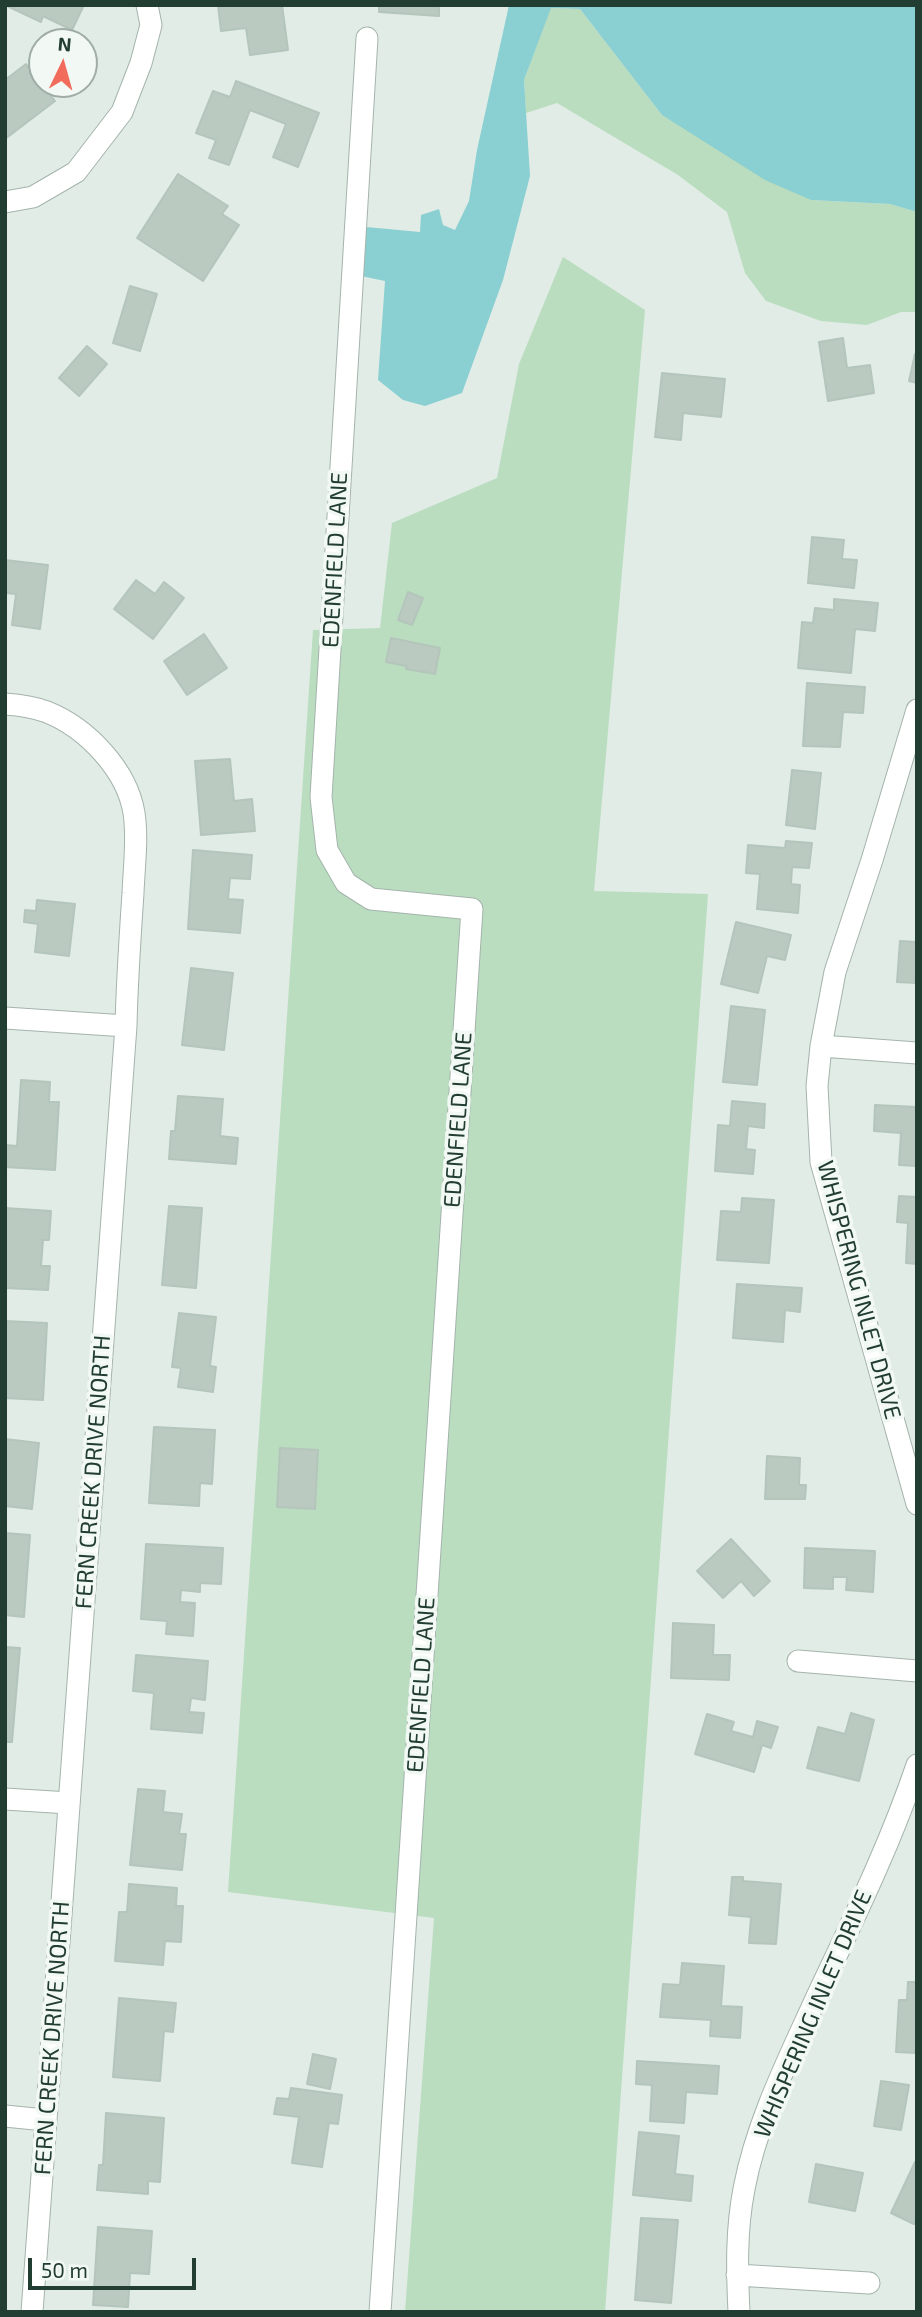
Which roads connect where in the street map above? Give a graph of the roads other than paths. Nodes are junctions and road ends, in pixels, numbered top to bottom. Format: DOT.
graph roads {
  1 [pos="147,5"];
  2 [pos="367,38"];
  3 [pos="5,202"];
  4 [pos="5,704"];
  5 [pos="917,710"];
  6 [pos="5,1018"];
  7 [pos="126,1026"];
  8 [pos="821,1046"];
  9 [pos="917,1053"];
  10 [pos="917,1504"];
  11 [pos="798,1661"];
  12 [pos="917,1671"];
  13 [pos="917,1765"];
  14 [pos="5,1799"];
  15 [pos="69,1802"];
  16 [pos="5,2116"];
  17 [pos="45,2120"];
  18 [pos="737,2276"];
  19 [pos="869,2283"];
  20 [pos="32,2312"];
  21 [pos="380,2312"];
  22 [pos="739,2312"];
  1 -- 3 [label="street"];
  2 -- 21 [label="street, EDENFIELD LANE"];
  4 -- 7 [label="street, FERN CREEK DRIVE NORTH"];
  5 -- 8 [label="street, WHISPERING INLET DRIVE"];
  6 -- 7 [label="street"];
  7 -- 15 [label="street, FERN CREEK DRIVE NORTH"];
  8 -- 9 [label="street"];
  8 -- 10 [label="street, WHISPERING INLET DRIVE"];
  11 -- 12 [label="street"];
  13 -- 18 [label="street, WHISPERING INLET DRIVE"];
  14 -- 15 [label="street"];
  15 -- 17 [label="street, FERN CREEK DRIVE NORTH"];
  16 -- 17 [label="street"];
  17 -- 20 [label="street, FERN CREEK DRIVE NORTH"];
  18 -- 19 [label="street"];
  18 -- 22 [label="street, WHISPERING INLET DRIVE"];
}
